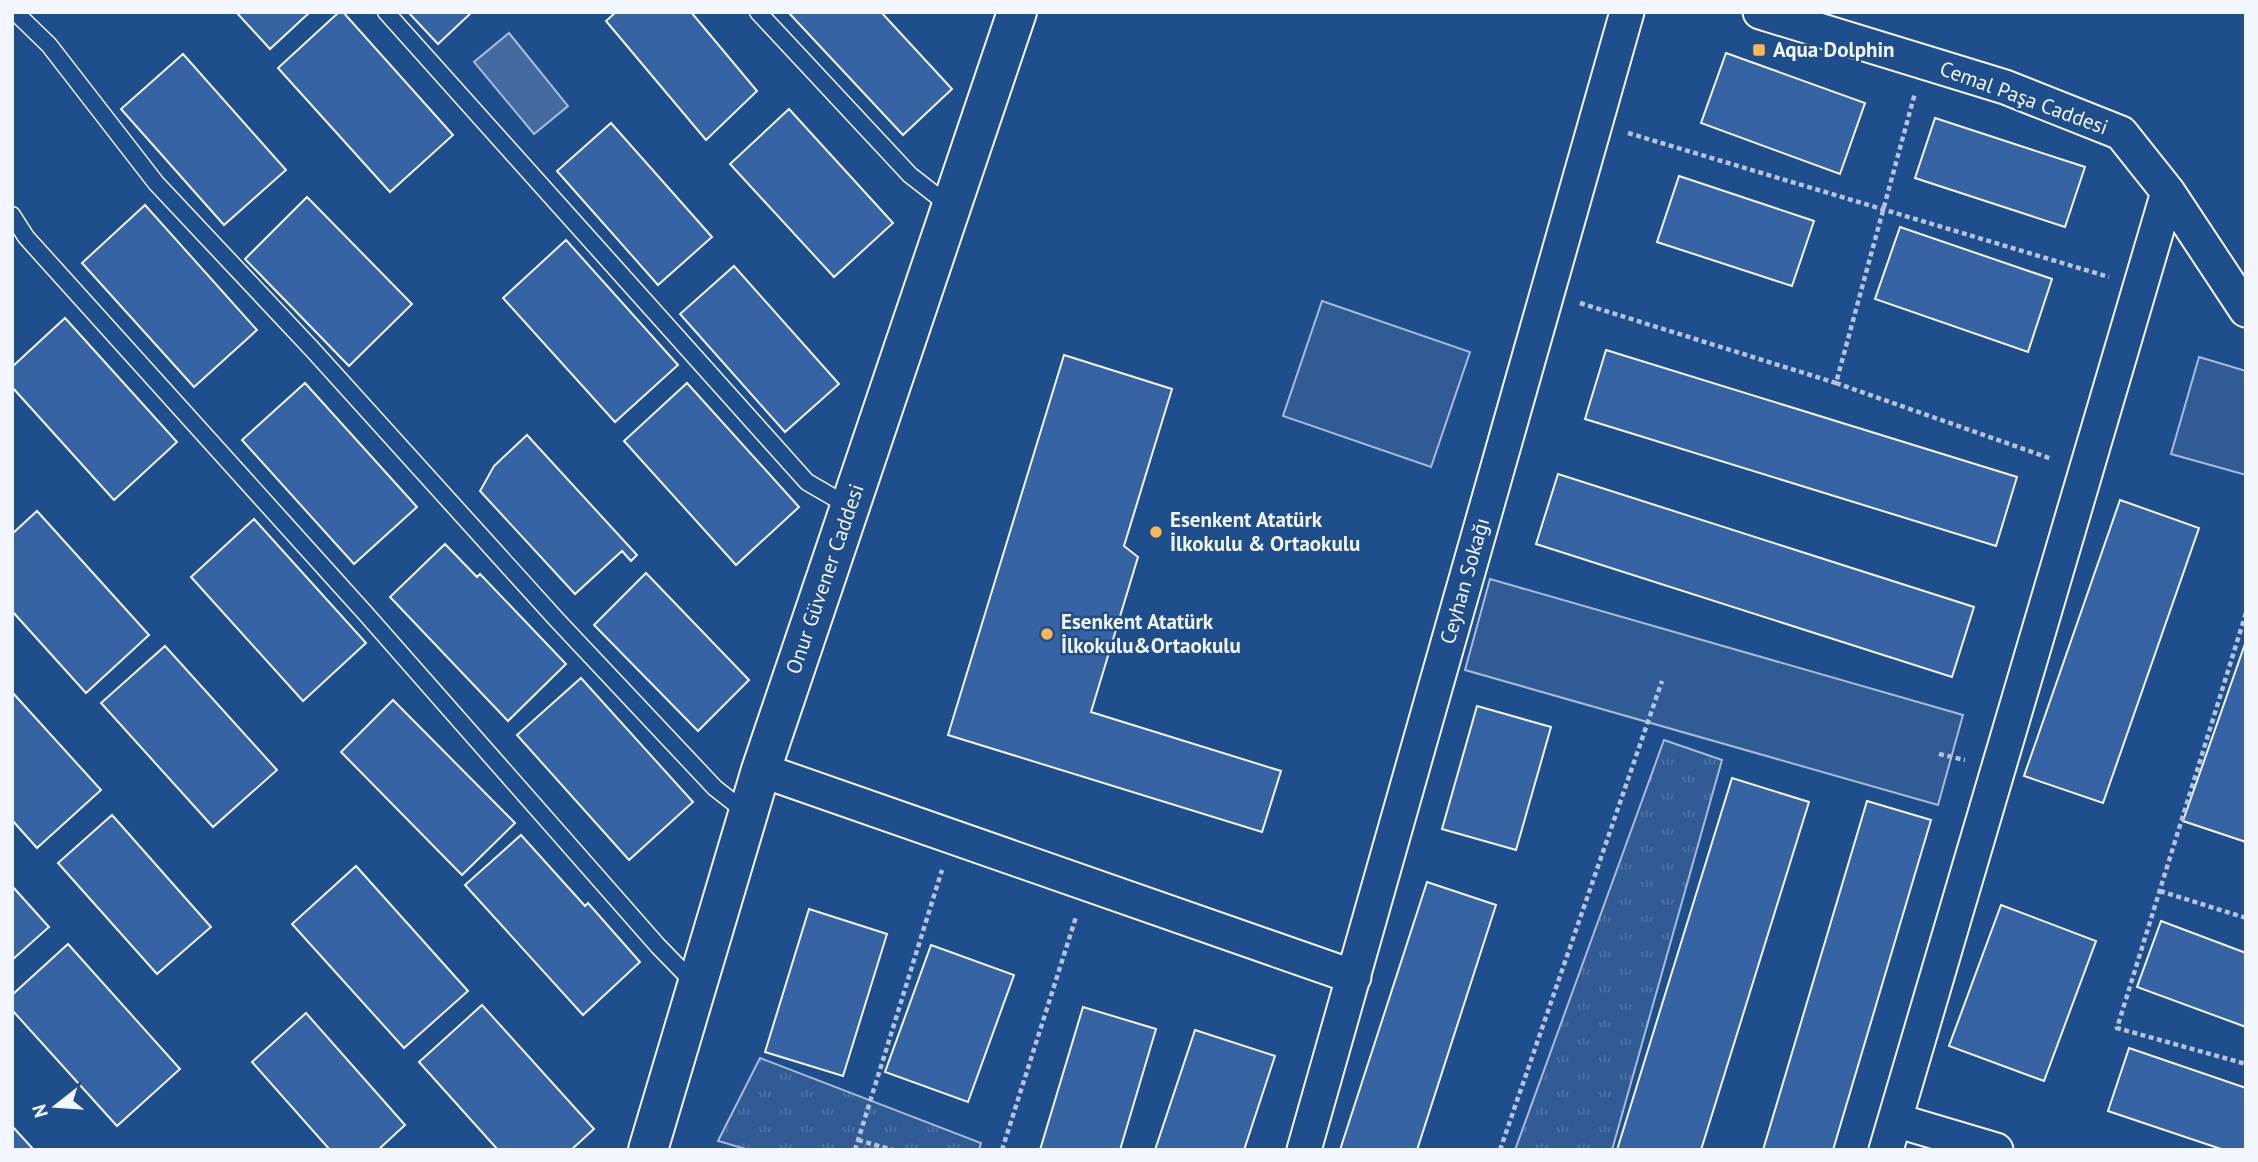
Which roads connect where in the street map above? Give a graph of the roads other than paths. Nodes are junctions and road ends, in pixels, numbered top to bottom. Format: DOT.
graph roads {
  1 [pos="15,12"];
  2 [pos="386,12"];
  3 [pos="758,12"];
  4 [pos="1017,12"];
  5 [pos="1627,12"];
  6 [pos="1760,12"];
  7 [pos="2168,192"];
  8 [pos="951,207"];
  9 [pos="12,215"];
  10 [pos="2246,310"];
  11 [pos="850,507"];
  12 [pos="761,770"];
  13 [pos="748,814"];
  14 [pos="1354,977"];
  15 [pos="696,985"];
  16 [pos="1891,1135"];
  17 [pos="648,1150"];
  18 [pos="1304,1150"];
  19 [pos="1996,1150"];
  1 -- 13 [label="lane"];
  2 -- 11 [label="lane"];
  3 -- 8 [label="lane"];
  4 -- 8 [label="street, Onur Güvener Caddesi"];
  5 -- 14 [label="street, Ceyhan Sokağı"];
  6 -- 7 [label="street, Cemal Paşa Caddesi"];
  7 -- 10 [label="street, Cemal Paşa Caddesi"];
  7 -- 16 [label="street"];
  8 -- 11 [label="street, Onur Güvener Caddesi"];
  9 -- 15 [label="lane"];
  11 -- 12 [label="street, Onur Güvener Caddesi"];
  12 -- 13 [label="street, Onur Güvener Caddesi"];
  12 -- 14 [label="street"];
  13 -- 15 [label="street, Onur Güvener Caddesi"];
  14 -- 18 [label="street, Ceyhan Sokağı"];
  15 -- 17 [label="street, Onur Güvener Caddesi"];
  16 -- 19 [label="street"];
}
